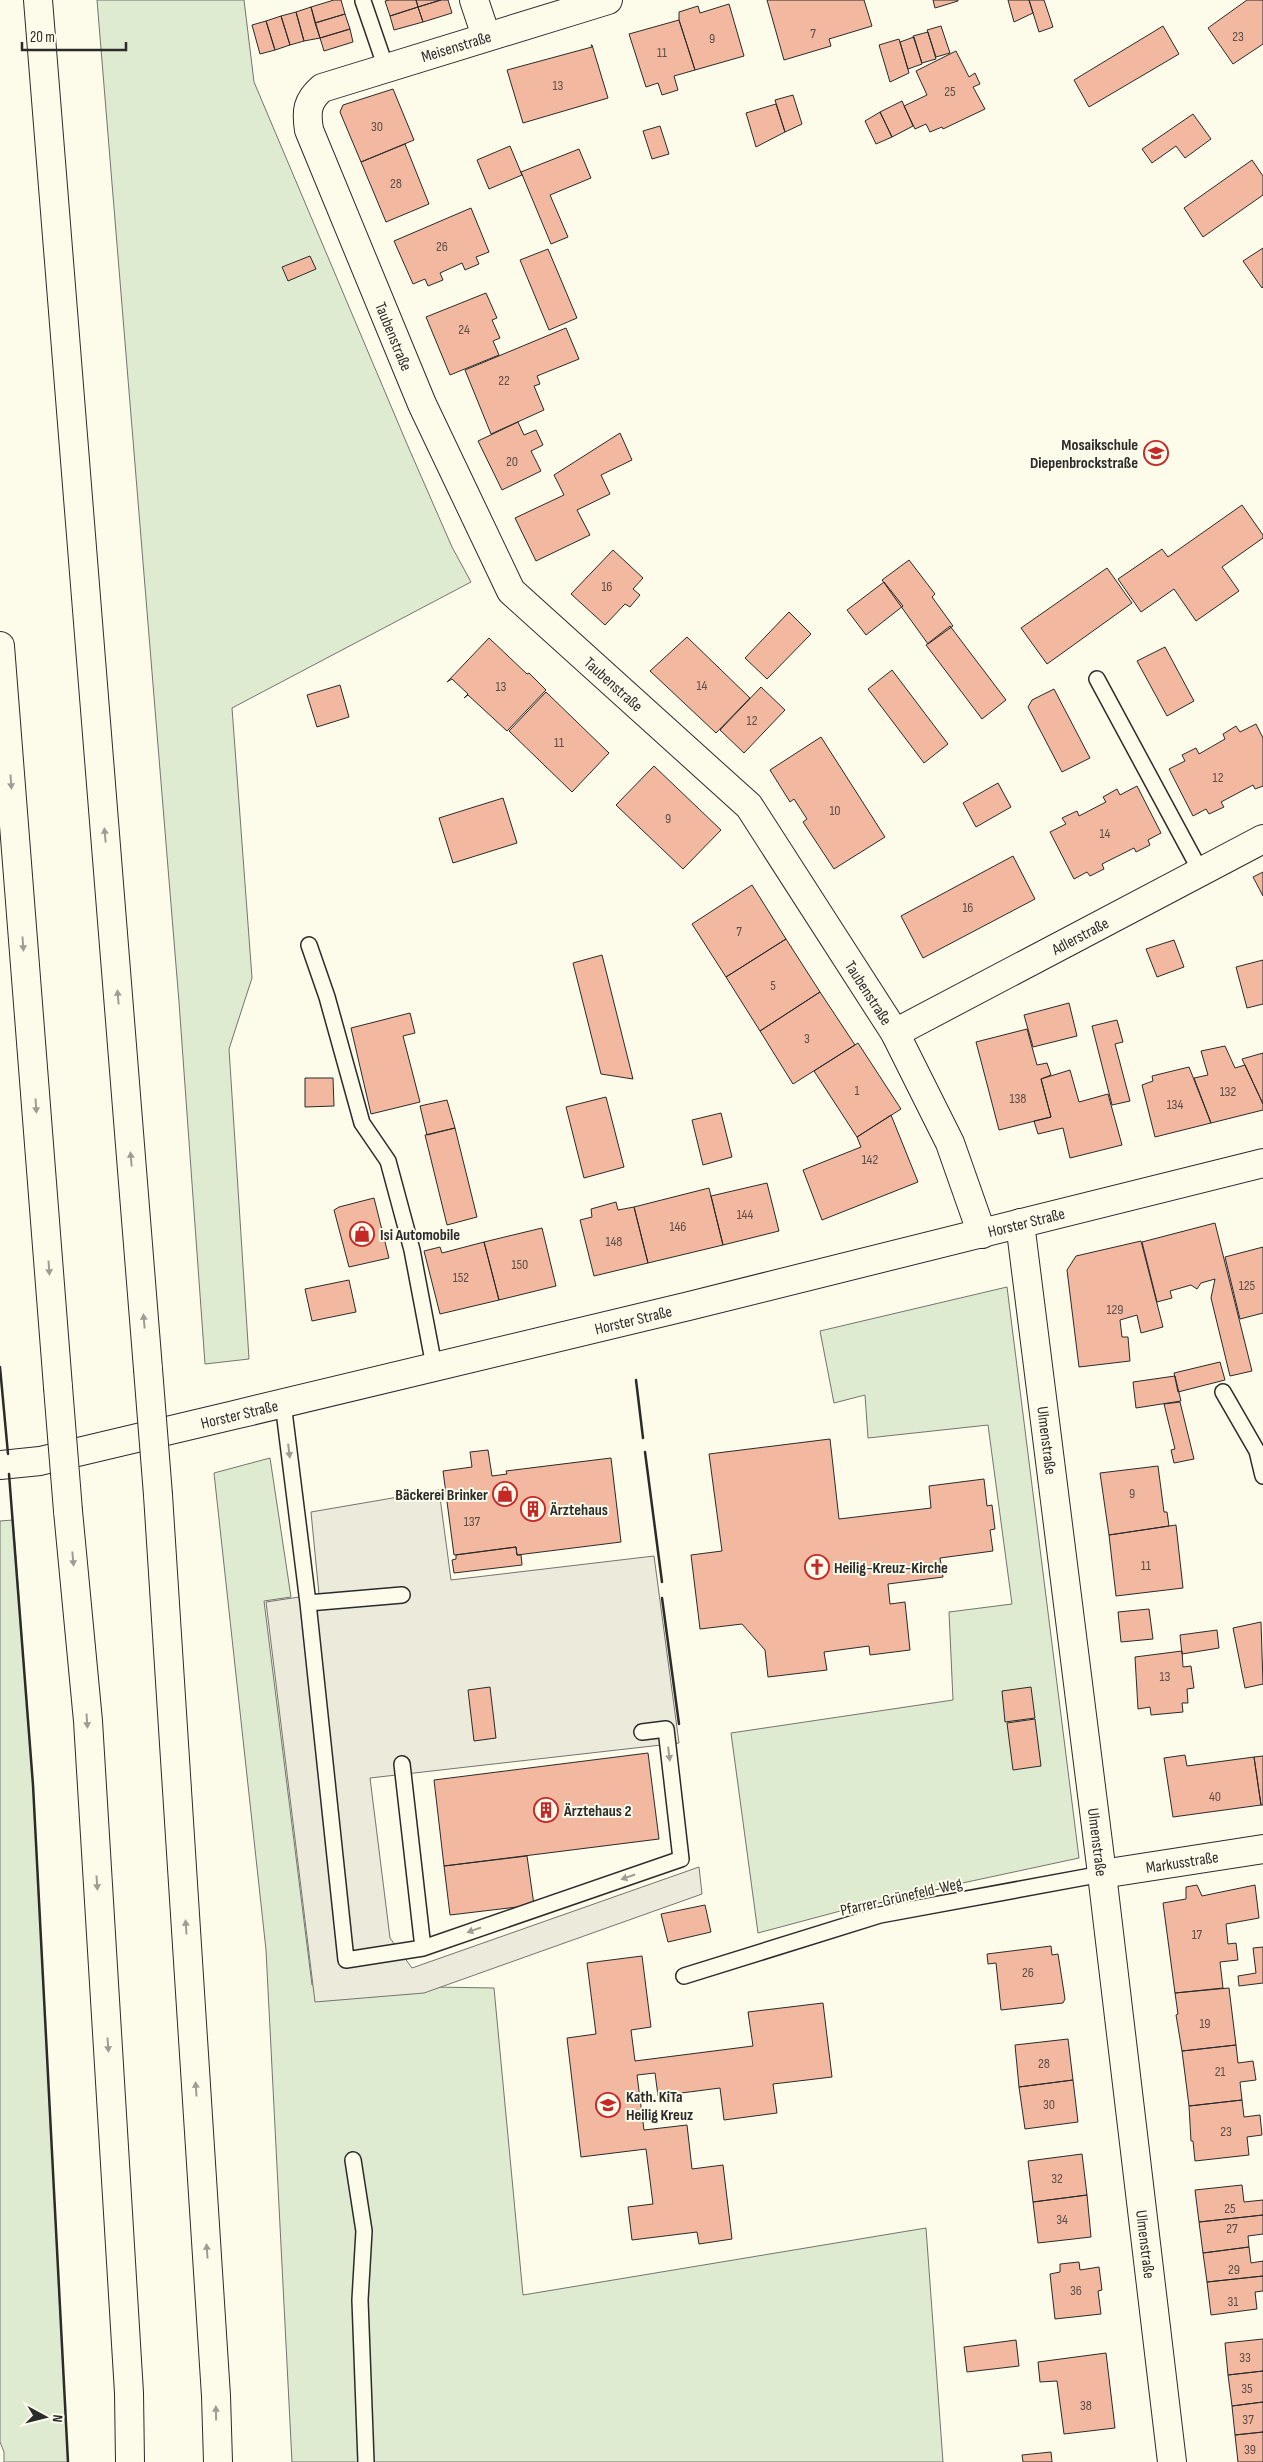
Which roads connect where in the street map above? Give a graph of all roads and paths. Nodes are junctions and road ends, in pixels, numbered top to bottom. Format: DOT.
graph roads {
  1 [pos="38,0"];
  2 [pos="474,0"];
  3 [pos="608,0"];
  4 [pos="363,1"];
  5 [pos="486,36"];
  6 [pos="386,68"];
  7 [pos="310,102"];
  8 [pos="0,646"];
  9 [pos="1097,679"];
  10 [pos="1263,839"];
  11 [pos="1201,872"];
  12 [pos="309,945"];
  13 [pos="896,1033"];
  14 [pos="1263,1163"];
  15 [pos="1020,1224"];
  16 [pos="982,1234"];
  17 [pos="434,1366"];
  18 [pos="1223,1392"];
  19 [pos="283,1403"];
  20 [pos="0,1465"];
  21 [pos="1263,1476"];
  22 [pos="402,1595"];
  23 [pos="308,1603"];
  24 [pos="642,1732"];
  25 [pos="402,1764"];
  26 [pos="1263,1849"];
  27 [pos="1102,1874"];
  28 [pos="423,1948"];
  29 [pos="684,1976"];
  30 [pos="353,2160"];
  31 [pos="130,2462"];
  32 [pos="218,2462"];
  33 [pos="366,2462"];
  34 [pos="1172,2462"];
  32 -- 1 [label="main road, one-way, bridge"];
  2 -- 5 [label="main road"];
  3 -- 5 [label="main road, Meisenstraße"];
  4 -- 6 [label="lane"];
  5 -- 6 [label="main road, Meisenstraße"];
  6 -- 7 [label="main road, Meisenstraße"];
  7 -- 13 [label="main road, Taubenstraße"];
  8 -- 31 [label="main road, one-way, bridge"];
  9 -- 11 [label="lane"];
  10 -- 11 [label="main road, Adlerstraße"];
  11 -- 13 [label="main road, Adlerstraße"];
  12 -- 17 [label="lane"];
  13 -- 16 [label="main road, Taubenstraße"];
  14 -- 15 [label="main road, Horster Straße"];
  15 -- 16 [label="main road, Horster Straße"];
  15 -- 27 [label="main road, Ulmenstraße"];
  16 -- 17 [label="main road, Horster Straße"];
  17 -- 19 [label="main road, Horster Straße"];
  18 -- 21 [label="lane"];
  19 -- 20 [label="main road, Horster Straße"];
  19 -- 23 [label="lane, one-way"];
  22 -- 23 [label="lane"];
  23 -- 28 [label="lane"];
  24 -- 28 [label="lane, one-way"];
  25 -- 28 [label="lane"];
  26 -- 27 [label="main road, Markusstraße"];
  27 -- 29 [label="lane, Pfarrer-Grünefeld-Weg"];
  27 -- 34 [label="main road, Ulmenstraße"];
  30 -- 33 [label="lane"];
}
